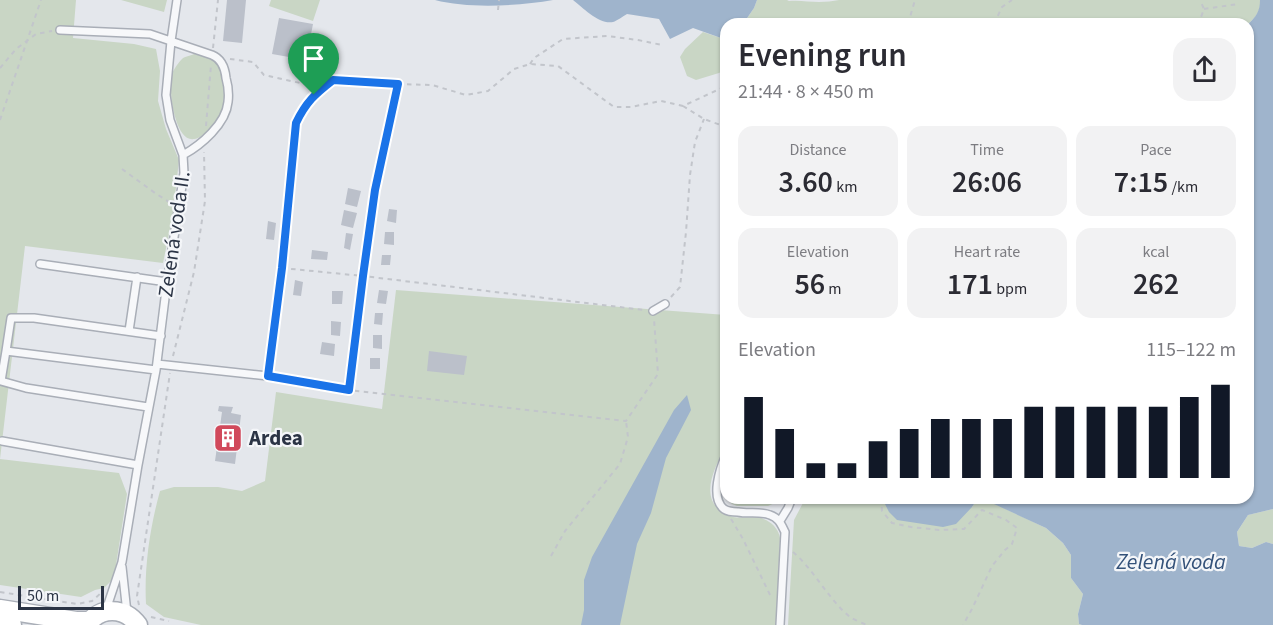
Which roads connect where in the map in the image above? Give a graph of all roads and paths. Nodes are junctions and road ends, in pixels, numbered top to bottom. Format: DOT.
graph roads {
  1 [pos="41,0"];
  2 [pos="177,0"];
  3 [pos="218,0"];
  4 [pos="499,0"];
  5 [pos="915,0"];
  6 [pos="1012,0"];
  7 [pos="1200,0"];
  8 [pos="1238,4"];
  9 [pos="1204,9"];
  10 [pos="498,10"];
  11 [pos="910,18"];
  12 [pos="997,18"];
  13 [pos="1200,18"];
  14 [pos="60,30"];
  15 [pos="171,41"];
  16 [pos="26,42"];
  17 [pos="662,45"];
  18 [pos="213,48"];
  19 [pos="214,57"];
  20 [pos="530,64"];
  21 [pos="0,68"];
  22 [pos="333,80"];
  23 [pos="398,84"];
  24 [pos="720,89"];
  25 [pos="683,106"];
  26 [pos="0,120"];
  27 [pos="704,120"];
  28 [pos="720,125"];
  29 [pos="206,126"];
  30 [pos="183,155"];
  31 [pos="204,158"];
  32 [pos="122,169"];
  33 [pos="180,208"];
  34 [pos="40,264"];
  35 [pos="282,268"];
  36 [pos="363,276"];
  37 [pos="137,277"];
  38 [pos="167,282"];
  39 [pos="665,304"];
  40 [pos="653,311"];
  41 [pos="129,331"];
  42 [pos="161,336"];
  43 [pos="6,351"];
  44 [pos="173,355"];
  45 [pos="157,367"];
  46 [pos="169,375"];
  47 [pos="268,376"];
  48 [pos="349,390"];
  49 [pos="148,407"];
  50 [pos="626,421"];
  51 [pos="2,441"];
  52 [pos="138,465"];
  53 [pos="720,470"];
  54 [pos="720,501"];
  55 [pos="722,504"];
  56 [pos="790,504"];
  57 [pos="881,504"];
  58 [pos="725,509"];
  59 [pos="780,521"];
  60 [pos="785,550"];
  61 [pos="550,556"];
  62 [pos="122,562"];
  63 [pos="0,592"];
  64 [pos="102,592"];
  65 [pos="774,605"];
  66 [pos="0,609"];
  67 [pos="106,611"];
  68 [pos="138,616"];
  69 [pos="169,621"];
  70 [pos="0,623"];
  71 [pos="89,623"];
  72 [pos="12,625"];
  73 [pos="780,625"];
  74 [pos="867,625"];
  75 [pos="963,625"];
  1 -- 16 [label="path"];
  2 -- 15 [label="lane, Zelená voda II."];
  3 -- 18 [label="path"];
  4 -- 10 [label="path"];
  5 -- 11 [label="path"];
  6 -- 12 [label="path"];
  7 -- 9 [label="path"];
  8 -- 9 [label="path"];
  9 -- 13 [label="path"];
  14 -- 15 [label="lane"];
  14 -- 16 [label="path"];
  15 -- 19 [label="lane"];
  15 -- 30 [label="lane, Zelená voda II."];
  16 -- 21 [label="path"];
  16 -- 26 [label="path"];
  17 -- 20 [label="path"];
  19 -- 22 [label="path"];
  19 -- 29 [label="path"];
  19 -- 30 [label="lane"];
  20 -- 23 [label="path"];
  20 -- 25 [label="path"];
  22 -- 23 [label="path"];
  22 -- 35 [label="path"];
  23 -- 36 [label="path"];
  24 -- 25 [label="path"];
  25 -- 27 [label="path"];
  27 -- 28 [label="path"];
  27 -- 39 [label="path"];
  30 -- 33 [label="lane, Zelená voda II."];
  31 -- 44 [label="path"];
  32 -- 33 [label="path"];
  33 -- 38 [label="lane, Zelená voda II."];
  34 -- 37 [label="lane"];
  35 -- 36 [label="path"];
  35 -- 47 [label="path"];
  36 -- 40 [label="path"];
  36 -- 48 [label="path"];
  37 -- 38 [label="lane"];
  37 -- 41 [label="lane"];
  38 -- 42 [label="lane, Zelená voda II."];
  39 -- 40 [label="lane"];
  40 -- 50 [label="path"];
  41 -- 42 [label="lane"];
  41 -- 43 [label="lane"];
  42 -- 45 [label="lane, Zelená voda II."];
  43 -- 45 [label="lane"];
  43 -- 49 [label="lane"];
  45 -- 47 [label="lane"];
  45 -- 49 [label="lane, Zelená voda II."];
  46 -- 68 [label="path"];
  47 -- 48 [label="path"];
  48 -- 50 [label="path"];
  49 -- 52 [label="lane, Zelená voda II."];
  50 -- 61 [label="path"];
  51 -- 52 [label="lane"];
  52 -- 62 [label="lane, Zelená voda II."];
  53 -- 54 [label="lane"];
  55 -- 58 [label="lane"];
  56 -- 59 [label="lane"];
  57 -- 75 [label="path"];
  58 -- 59 [label="lane"];
  58 -- 65 [label="path"];
  59 -- 60 [label="lane"];
  60 -- 73 [label="lane"];
  60 -- 74 [label="path"];
  62 -- 67 [label="lane"];
  62 -- 68 [label="lane"];
  63 -- 64 [label="path"];
  66 -- 71 [label="main road"];
  67 -- 68 [label="main road"];
  67 -- 71 [label="main road"];
  68 -- 69 [label="path"];
  70 -- 72 [label="main road"];
}
